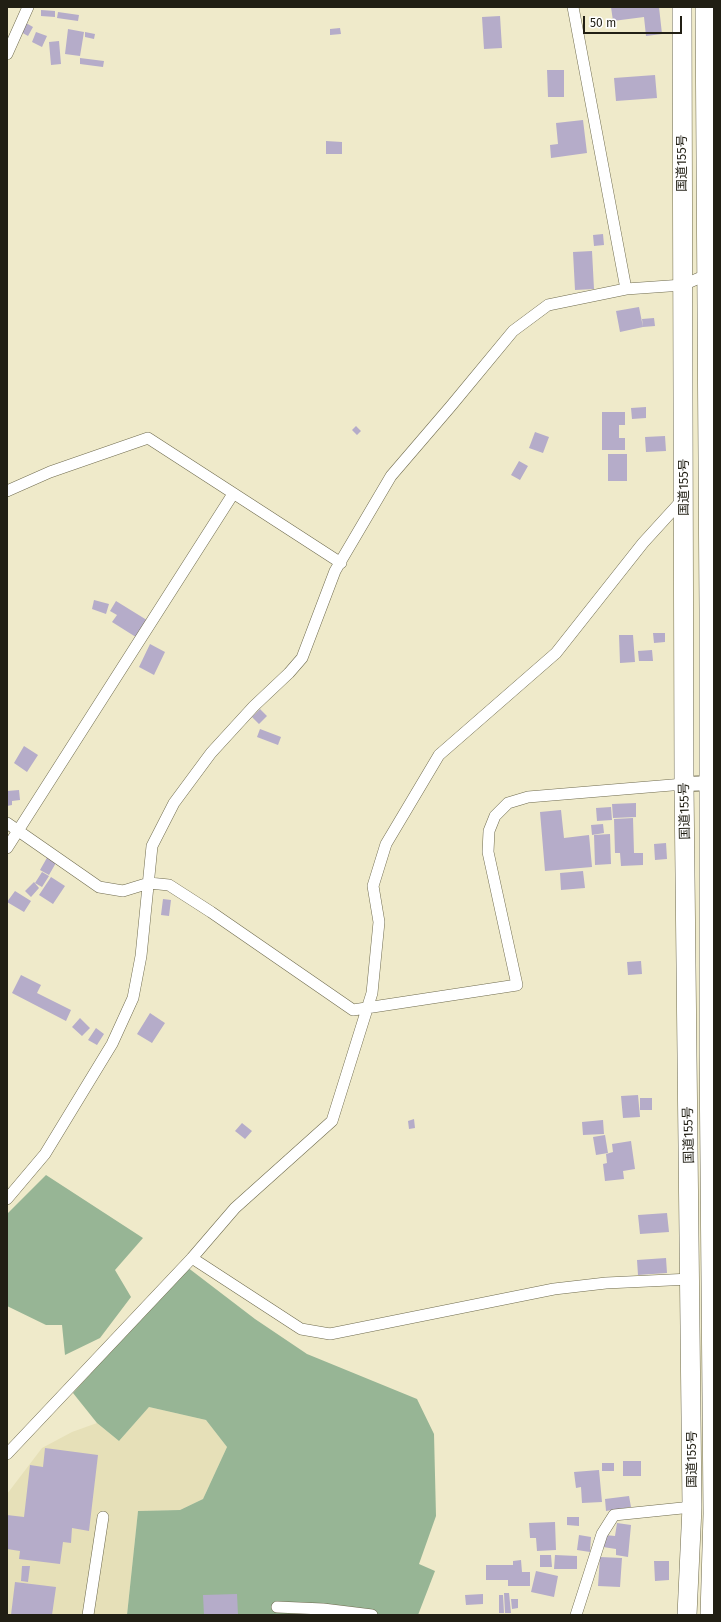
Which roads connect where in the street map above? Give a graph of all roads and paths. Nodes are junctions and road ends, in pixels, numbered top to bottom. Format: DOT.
graph roads {
  1 [pos="28,7"];
  2 [pos="573,7"];
  3 [pos="682,7"];
  4 [pos="705,7"];
  5 [pos="7,54"];
  6 [pos="711,273"];
  7 [pos="683,285"];
  8 [pos="626,289"];
  9 [pos="7,492"];
  10 [pos="233,494"];
  11 [pos="684,498"];
  12 [pos="341,563"];
  13 [pos="712,783"];
  14 [pos="684,784"];
  15 [pos="7,823"];
  16 [pos="18,830"];
  17 [pos="7,848"];
  18 [pos="149,883"];
  19 [pos="368,1006"];
  20 [pos="7,1199"];
  21 [pos="192,1258"];
  22 [pos="690,1279"];
  23 [pos="7,1454"];
  24 [pos="692,1508"];
  25 [pos="102,1517"];
  26 [pos="277,1607"];
  27 [pos="88,1615"];
  28 [pos="372,1615"];
  29 [pos="576,1615"];
  30 [pos="688,1615"];
  31 [pos="710,1615"];
  1 -- 5 [label="street"];
  2 -- 8 [label="street"];
  3 -- 7 [label="highway, 国道155号"];
  4 -- 6 [label="highway, 国道155号"];
  6 -- 7 [label="street"];
  6 -- 13 [label="highway, 国道155号"];
  7 -- 8 [label="street"];
  7 -- 11 [label="highway, 国道155号"];
  8 -- 12 [label="street"];
  9 -- 10 [label="street"];
  10 -- 12 [label="street"];
  10 -- 16 [label="street"];
  11 -- 14 [label="highway, 国道155号"];
  11 -- 19 [label="street"];
  12 -- 18 [label="street"];
  13 -- 14 [label="street"];
  13 -- 31 [label="highway, 国道155号"];
  14 -- 19 [label="street"];
  14 -- 22 [label="highway, 国道155号"];
  15 -- 16 [label="street"];
  16 -- 17 [label="street"];
  16 -- 18 [label="street"];
  18 -- 19 [label="street"];
  18 -- 20 [label="street"];
  19 -- 21 [label="street"];
  21 -- 22 [label="street"];
  21 -- 23 [label="street"];
  22 -- 24 [label="highway, 国道155号"];
  24 -- 29 [label="street"];
  24 -- 30 [label="highway, 国道155号"];
  25 -- 27 [label="street"];
  26 -- 28 [label="street"];
}
